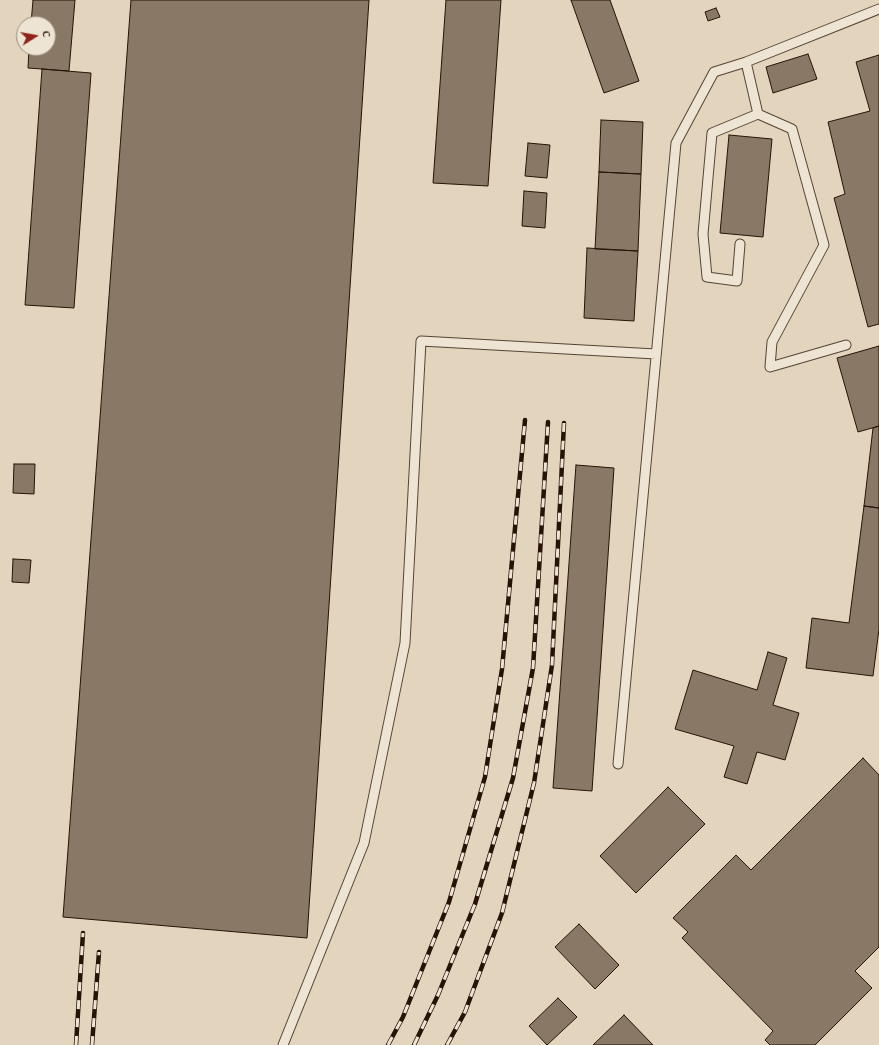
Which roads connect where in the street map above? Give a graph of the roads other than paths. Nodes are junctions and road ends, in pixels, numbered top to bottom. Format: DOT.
graph roads {
  1 [pos="879,9"];
  2 [pos="746,62"];
  3 [pos="758,114"];
  4 [pos="740,244"];
  5 [pos="846,345"];
  6 [pos="656,354"];
  7 [pos="618,764"];
  8 [pos="283,1045"];
  1 -- 2 [label="lane"];
  2 -- 3 [label="lane"];
  2 -- 6 [label="lane"];
  3 -- 4 [label="lane"];
  3 -- 5 [label="lane"];
  6 -- 7 [label="lane"];
  6 -- 8 [label="lane"];
}
